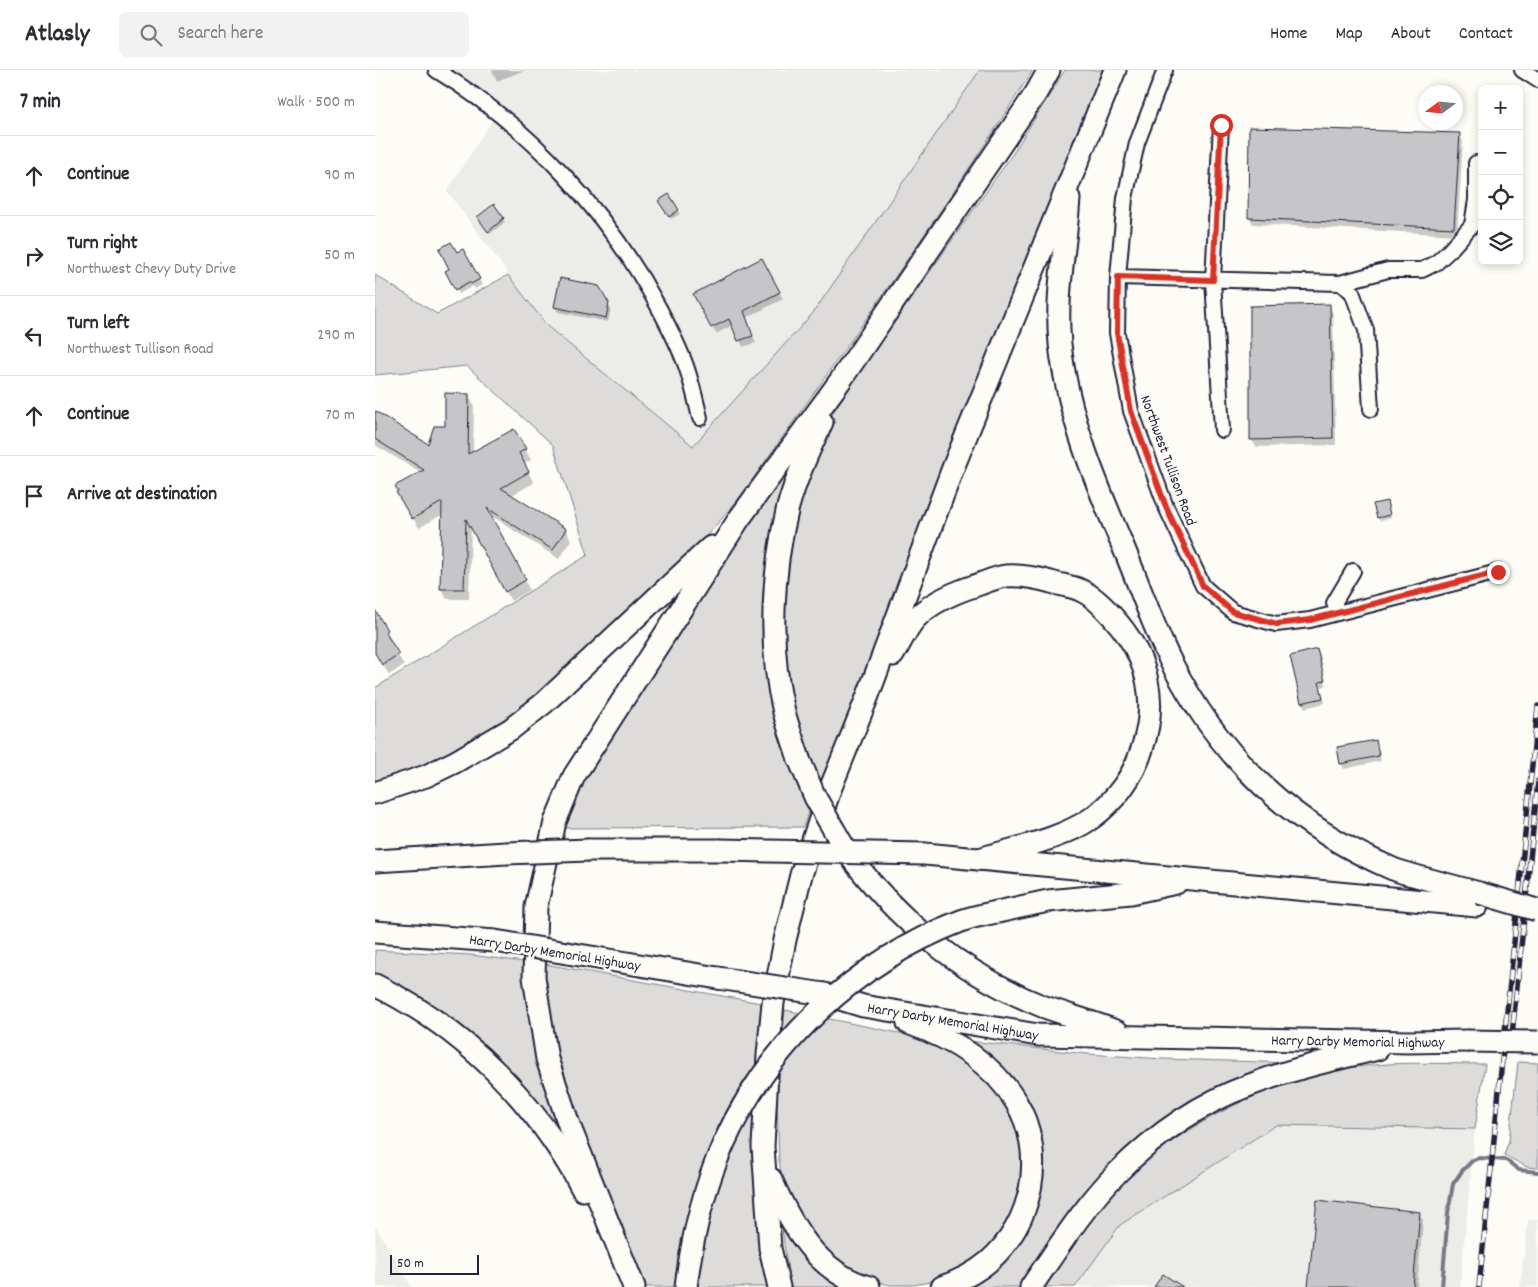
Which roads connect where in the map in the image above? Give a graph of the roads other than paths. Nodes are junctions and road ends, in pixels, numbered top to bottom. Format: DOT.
graph roads {
  1 [pos="436,70"];
  2 [pos="1049,70"];
  3 [pos="1115,70"];
  4 [pos="1165,70"];
  5 [pos="1522,70"];
  6 [pos="1538,80"];
  7 [pos="1221,125"];
  8 [pos="1477,163"];
  9 [pos="1071,178"];
  10 [pos="1118,277"];
  11 [pos="1213,280"];
  12 [pos="1340,283"];
  13 [pos="840,381"];
  14 [pos="1371,409"];
  15 [pos="700,418"];
  16 [pos="1222,430"];
  17 [pos="739,519"];
  18 [pos="1353,571"];
  19 [pos="1498,572"];
  20 [pos="1338,612"];
  21 [pos="867,698"];
  22 [pos="375,793"];
  23 [pos="979,859"];
  24 [pos="375,861"];
  25 [pos="1193,879"];
  26 [pos="1478,899"];
  27 [pos="1538,910"];
  28 [pos="375,932"];
  29 [pos="375,985"];
  30 [pos="863,1006"];
  31 [pos="1132,1037"];
  32 [pos="1409,1042"];
  33 [pos="1538,1042"];
  34 [pos="763,1146"];
  35 [pos="631,1281"];
  36 [pos="687,1287"];
  37 [pos="779,1287"];
  38 [pos="869,1287"];
  39 [pos="942,1287"];
  40 [pos="1031,1287"];
  1 -- 15 [label="street"];
  2 -- 13 [label="highway"];
  3 -- 9 [label="highway"];
  4 -- 10 [label="street, Northwest Tullison Road"];
  5 -- 6 [label="street"];
  7 -- 11 [label="street"];
  8 -- 12 [label="street"];
  9 -- 21 [label="highway"];
  9 -- 26 [label="highway"];
  10 -- 11 [label="street"];
  10 -- 20 [label="street, Northwest Tullison Road"];
  11 -- 12 [label="street"];
  11 -- 16 [label="street"];
  12 -- 14 [label="street"];
  13 -- 17 [label="highway"];
  13 -- 31 [label="highway, bridge"];
  17 -- 22 [label="highway"];
  17 -- 35 [label="highway"];
  18 -- 20 [label="street"];
  19 -- 20 [label="street, Northwest Tullison Road"];
  21 -- 23 [label="highway"];
  21 -- 34 [label="highway"];
  23 -- 24 [label="highway, bridge"];
  23 -- 25 [label="highway"];
  25 -- 26 [label="highway"];
  25 -- 36 [label="highway, bridge"];
  26 -- 27 [label="highway, bridge"];
  28 -- 30 [label="highway, Harry Darby Memorial Highway, bridge"];
  29 -- 35 [label="highway"];
  30 -- 31 [label="highway, Harry Darby Memorial Highway"];
  30 -- 39 [label="highway"];
  31 -- 32 [label="highway, Harry Darby Memorial Highway"];
  32 -- 33 [label="highway, Harry Darby Memorial Highway, bridge"];
  32 -- 40 [label="highway"];
  34 -- 37 [label="highway"];
  34 -- 38 [label="highway"];
}
